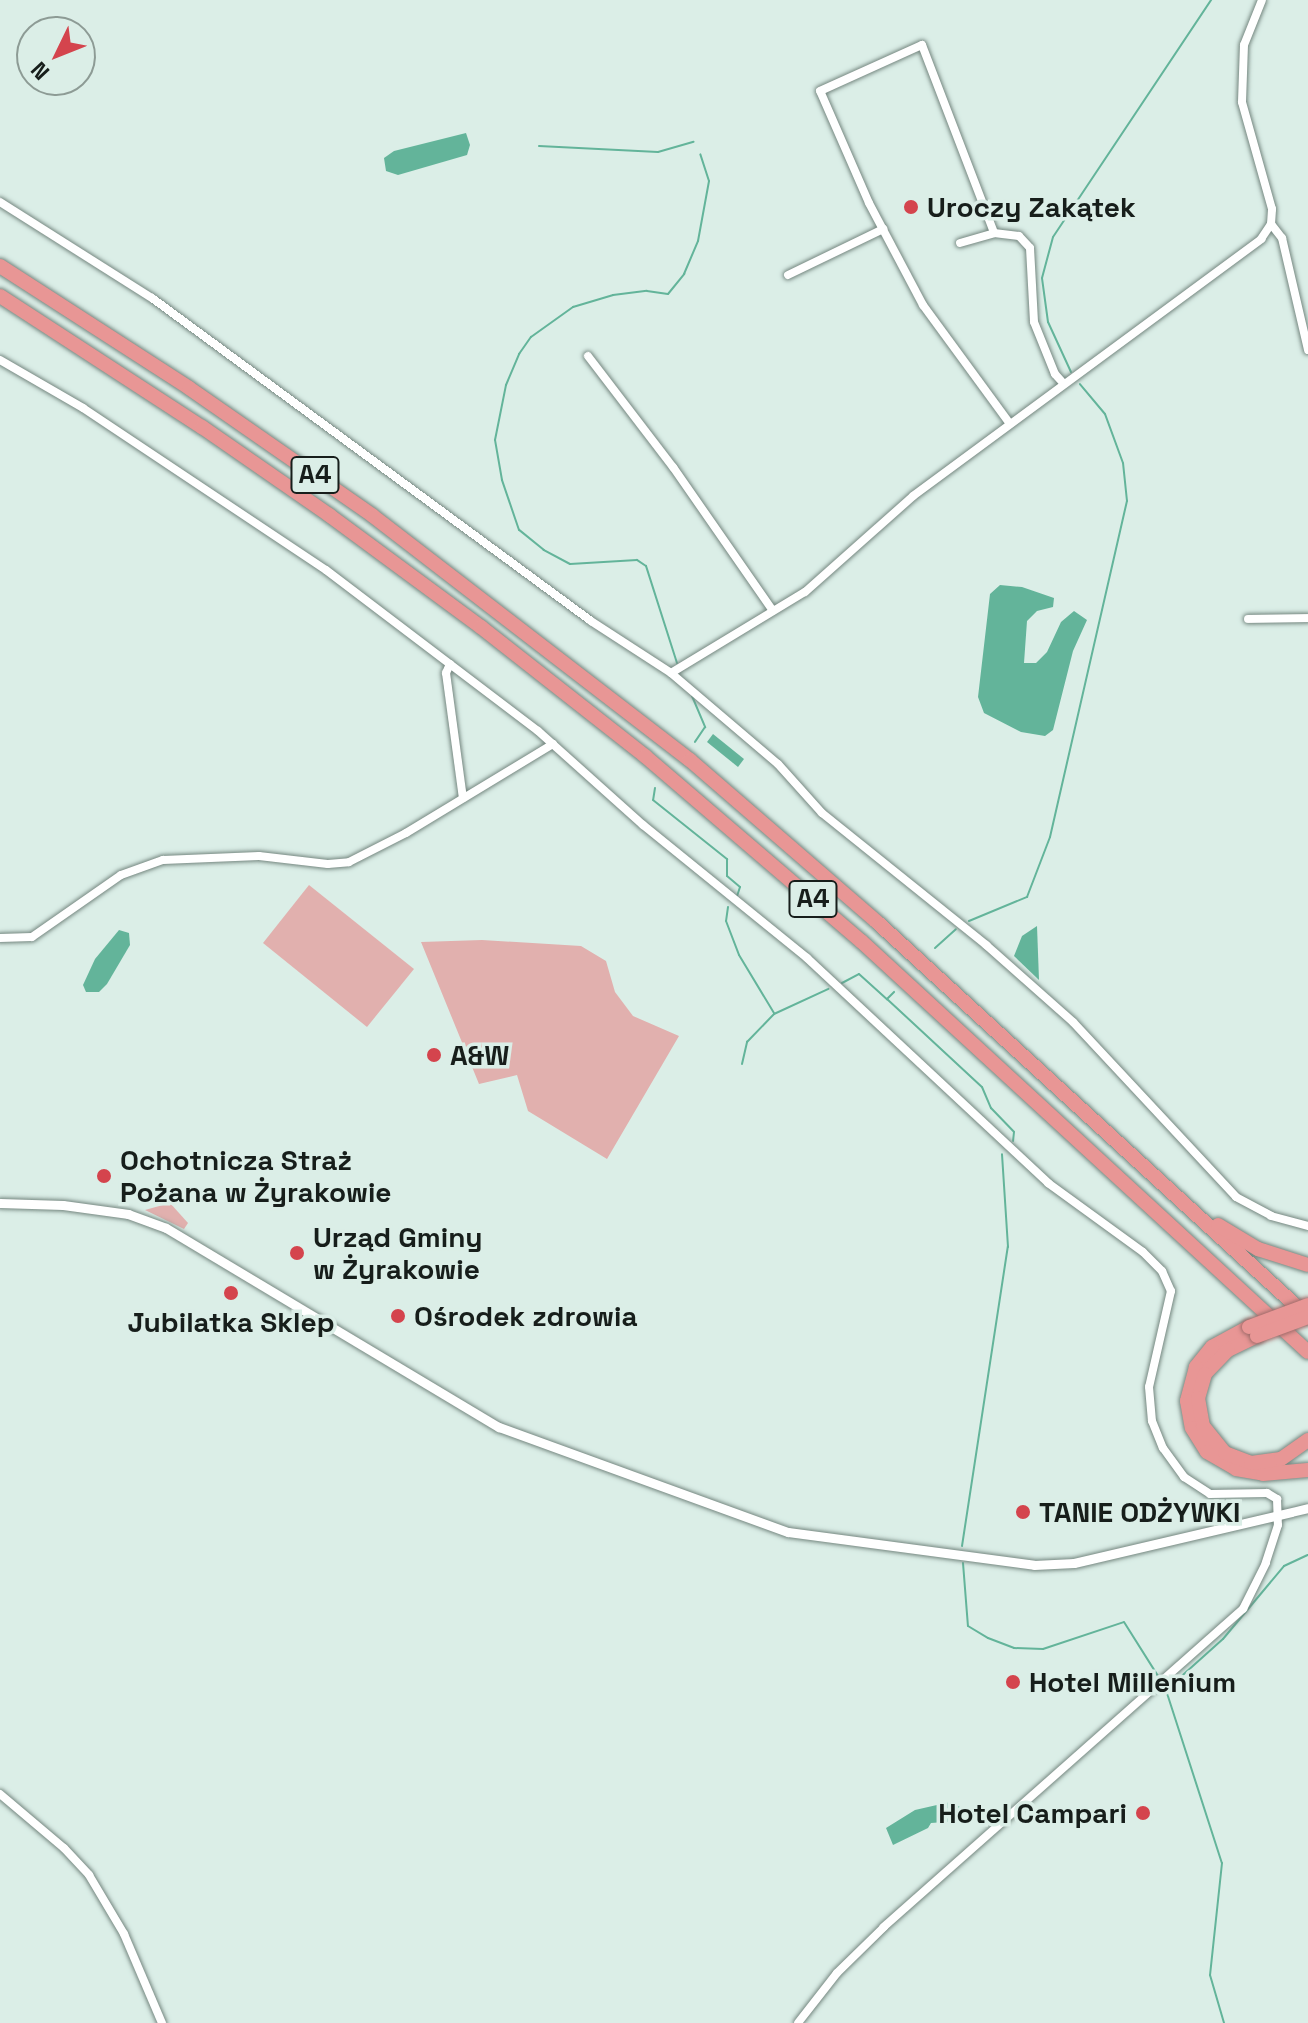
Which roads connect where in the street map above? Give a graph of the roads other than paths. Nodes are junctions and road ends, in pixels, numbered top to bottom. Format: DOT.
graph roads {
  1 [pos="1262,0"];
  2 [pos="0,202"];
  3 [pos="1271,224"];
  4 [pos="883,229"];
  5 [pos="994,233"];
  6 [pos="960,243"];
  7 [pos="0,266"];
  8 [pos="788,275"];
  9 [pos="0,296"];
  10 [pos="1308,350"];
  11 [pos="588,356"];
  12 [pos="0,360"];
  13 [pos="1064,384"];
  14 [pos="1010,424"];
  15 [pos="773,611"];
  16 [pos="1308,618"];
  17 [pos="1248,619"];
  18 [pos="450,664"];
  19 [pos="671,673"];
  20 [pos="553,744"];
  21 [pos="463,798"];
  22 [pos="0,938"];
  23 [pos="1172,1192"];
  24 [pos="0,1203"];
  25 [pos="1308,1226"];
  26 [pos="1308,1265"];
  27 [pos="1308,1305"];
  28 [pos="1265,1312"];
  29 [pos="1308,1317"];
  30 [pos="1253,1331"];
  31 [pos="1308,1352"];
  32 [pos="1308,1364"];
  33 [pos="1308,1440"];
  34 [pos="1308,1470"];
  35 [pos="1308,1508"];
  36 [pos="1280,1514"];
  37 [pos="0,1794"];
  38 [pos="162,2023"];
  39 [pos="798,2023"];
  1 -- 3 [label="street"];
  2 -- 19 [label="street"];
  3 -- 10 [label="street"];
  3 -- 13 [label="street"];
  4 -- 5 [label="street"];
  4 -- 8 [label="street"];
  4 -- 14 [label="street"];
  5 -- 6 [label="street"];
  5 -- 13 [label="street"];
  7 -- 23 [label="highway, A4"];
  9 -- 28 [label="highway, A4"];
  11 -- 15 [label="street"];
  12 -- 18 [label="street"];
  13 -- 14 [label="street"];
  14 -- 15 [label="street"];
  15 -- 19 [label="street"];
  16 -- 17 [label="street"];
  18 -- 20 [label="street"];
  18 -- 21 [label="street"];
  19 -- 25 [label="street"];
  20 -- 21 [label="street"];
  20 -- 36 [label="street"];
  21 -- 22 [label="street"];
  23 -- 26 [label="highway"];
  23 -- 29 [label="highway, A4"];
  24 -- 36 [label="street"];
  27 -- 30 [label="highway, bridge"];
  28 -- 31 [label="highway, A4"];
  28 -- 32 [label="highway"];
  29 -- 30 [label="highway, bridge"];
  30 -- 33 [label="highway"];
  30 -- 34 [label="highway"];
  35 -- 36 [label="street"];
  36 -- 39 [label="street"];
  37 -- 38 [label="street"];
}
